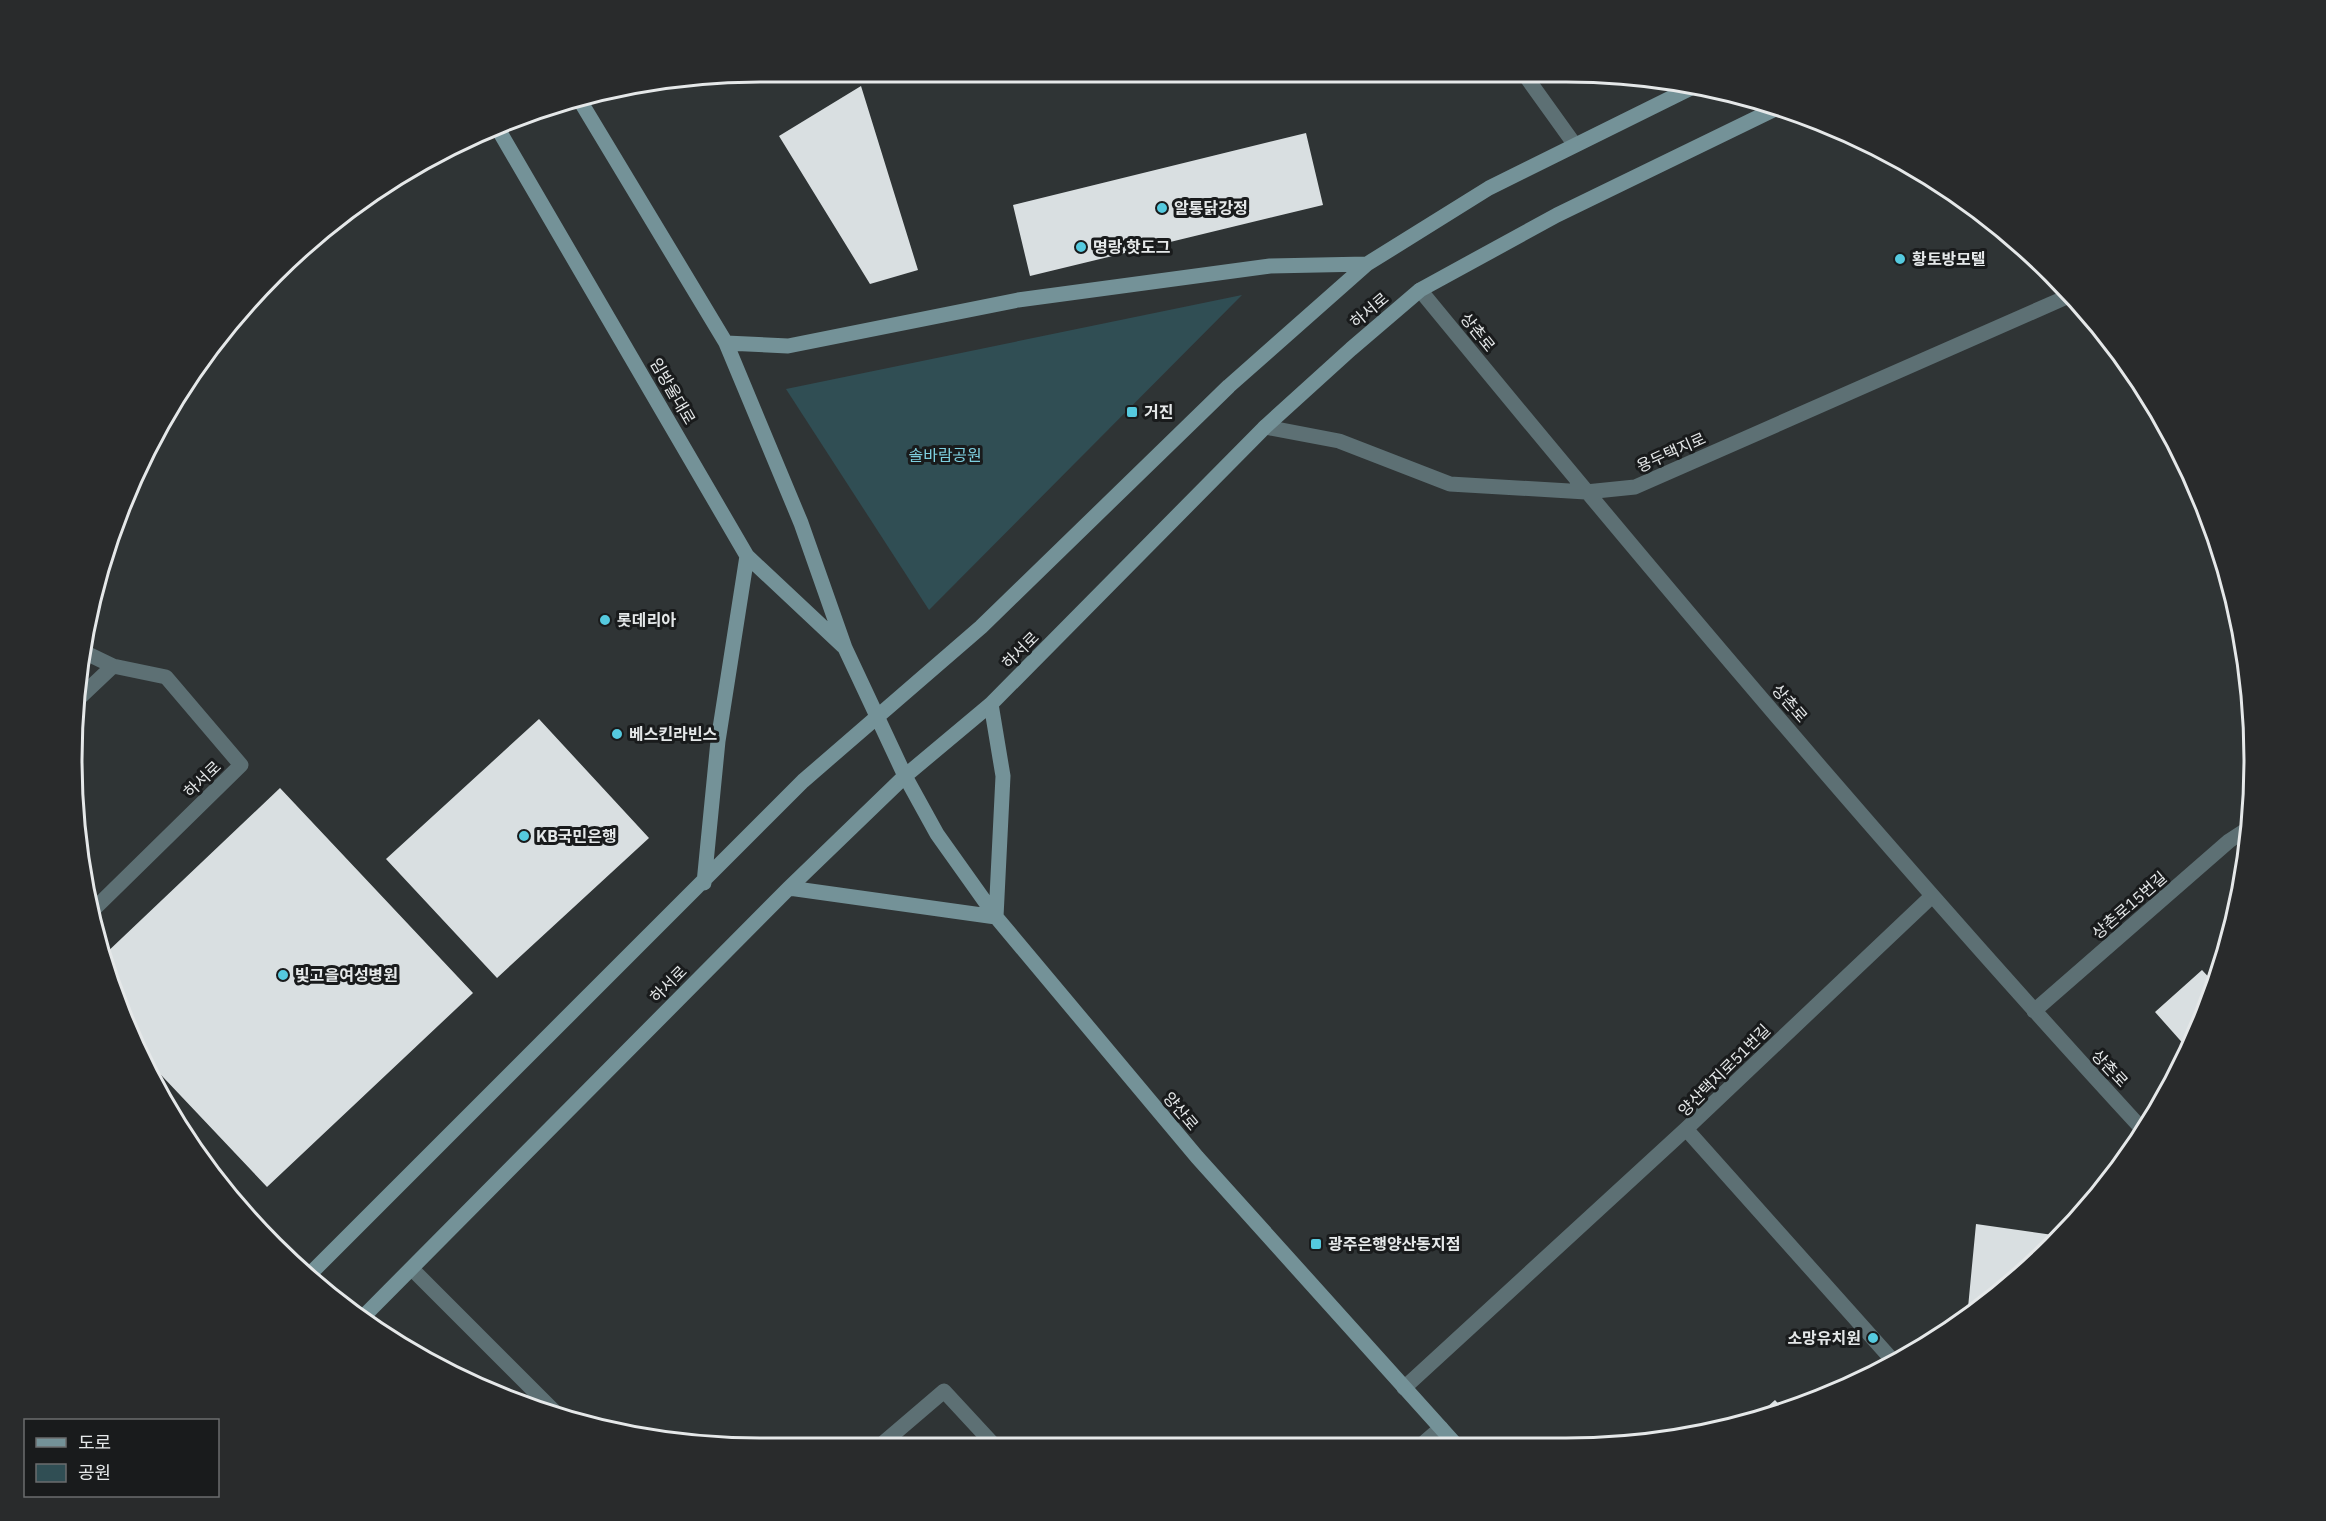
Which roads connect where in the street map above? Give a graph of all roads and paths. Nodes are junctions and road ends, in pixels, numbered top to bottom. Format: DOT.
graph roads {
  1 [pos="1530,82"];
  2 [pos="1681,93"];
  3 [pos="583,106"];
  4 [pos="1766,113"];
  5 [pos="501,134"];
  6 [pos="1575,145"];
  7 [pos="1367,264"];
  8 [pos="1420,290"];
  9 [pos="2062,299"];
  10 [pos="726,343"];
  11 [pos="1265,427"];
  12 [pos="1586,492"];
  13 [pos="747,556"];
  14 [pos="845,648"];
  15 [pos="91,655"];
  16 [pos="113,666"];
  17 [pos="86,691"];
  18 [pos="991,704"];
  19 [pos="877,719"];
  20 [pos="905,776"];
  21 [pos="2239,834"];
  22 [pos="704,883"];
  23 [pos="789,888"];
  24 [pos="1932,896"];
  25 [pos="99,904"];
  26 [pos="996,917"];
  27 [pos="2034,1011"];
  28 [pos="2137,1125"];
  29 [pos="1686,1129"];
  30 [pos="412,1269"];
  31 [pos="314,1270"];
  32 [pos="368,1312"];
  33 [pos="1888,1356"];
  34 [pos="1404,1388"];
  35 [pos="547,1404"];
  36 [pos="1441,1428"];
  37 [pos="889,1438"];
  38 [pos="988,1438"];
  39 [pos="1429,1438"];
  40 [pos="1450,1438"];
  1 -- 6 [label="street"];
  2 -- 6 [label="main road"];
  3 -- 10 [label="main road, 임방울대로"];
  4 -- 8 [label="main road, 하서로"];
  5 -- 13 [label="main road, 임방울대로"];
  6 -- 7 [label="main road"];
  7 -- 10 [label="main road"];
  7 -- 19 [label="main road"];
  8 -- 11 [label="main road, 하서로"];
  8 -- 12 [label="street, 상촌로"];
  9 -- 12 [label="street, 용두택지로"];
  10 -- 14 [label="main road, 임방울대로"];
  11 -- 12 [label="street, 용두택지로"];
  11 -- 18 [label="main road, 하서로"];
  12 -- 24 [label="street, 상촌로"];
  13 -- 14 [label="main road, 임방울대로"];
  13 -- 22 [label="main road"];
  14 -- 19 [label="main road, 임방울대로"];
  15 -- 16 [label="street, 하서로"];
  16 -- 17 [label="street"];
  16 -- 25 [label="street, 하서로"];
  18 -- 20 [label="main road, 하서로"];
  18 -- 26 [label="main road"];
  19 -- 20 [label="main road, 임방울대로"];
  19 -- 22 [label="main road"];
  20 -- 23 [label="main road, 하서로"];
  20 -- 26 [label="main road, 양산로"];
  21 -- 27 [label="street, 상촌로15번길"];
  22 -- 31 [label="main road"];
  23 -- 26 [label="main road"];
  23 -- 30 [label="main road, 하서로"];
  24 -- 27 [label="street, 상촌로"];
  24 -- 29 [label="street, 양산택지로51번길"];
  26 -- 34 [label="main road, 양산로"];
  27 -- 28 [label="street, 상촌로"];
  29 -- 33 [label="street, 양산택지로51번길"];
  29 -- 34 [label="street"];
  30 -- 32 [label="main road, 하서로"];
  30 -- 35 [label="street"];
  34 -- 36 [label="main road, 양산로"];
  36 -- 39 [label="street"];
  36 -- 40 [label="main road, 양산로"];
  37 -- 38 [label="street"];
}
